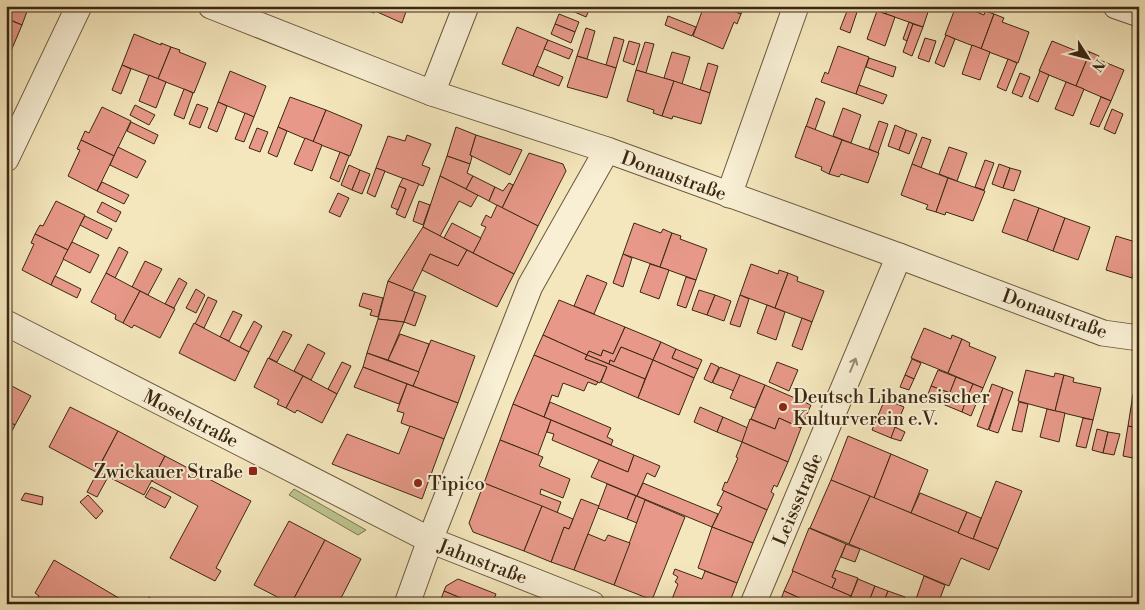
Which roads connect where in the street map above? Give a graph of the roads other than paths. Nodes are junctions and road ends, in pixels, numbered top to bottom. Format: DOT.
graph roads {
  1 [pos="79,6"];
  2 [pos="211,6"];
  3 [pos="466,6"];
  4 [pos="796,6"];
  5 [pos="1116,6"];
  6 [pos="1139,14"];
  7 [pos="432,93"];
  8 [pos="607,150"];
  9 [pos="6,159"];
  10 [pos="729,195"];
  11 [pos="899,256"];
  12 [pos="6,324"];
  13 [pos="1139,338"];
  14 [pos="430,540"];
  15 [pos="407,604"];
  16 [pos="592,604"];
  17 [pos="753,604"];
  1 -- 9 [label="street"];
  2 -- 7 [label="street, Donaustraße"];
  3 -- 7 [label="street"];
  4 -- 10 [label="street"];
  5 -- 6 [label="street"];
  7 -- 8 [label="street, Donaustraße"];
  8 -- 10 [label="street, Donaustraße"];
  8 -- 14 [label="street"];
  10 -- 11 [label="street, Donaustraße"];
  11 -- 13 [label="street, Donaustraße"];
  17 -- 11 [label="street, Leissstraße, one-way"];
  12 -- 14 [label="street, Moselstraße"];
  14 -- 15 [label="street"];
  14 -- 16 [label="street, Jahnstraße"];
}
